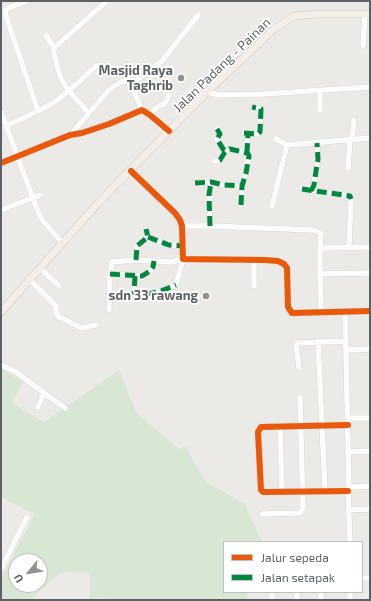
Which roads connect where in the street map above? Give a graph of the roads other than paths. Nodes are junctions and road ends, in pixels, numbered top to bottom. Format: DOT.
graph roads {
  1 [pos="27,1"];
  2 [pos="106,1"];
  3 [pos="368,14"];
  4 [pos="198,15"];
  5 [pos="46,35"];
  6 [pos="363,46"];
  7 [pos="54,48"];
  8 [pos="96,66"];
  9 [pos="131,84"];
  10 [pos="370,87"];
  11 [pos="320,90"];
  12 [pos="69,91"];
  13 [pos="207,92"];
  14 [pos="169,95"];
  15 [pos="252,107"];
  16 [pos="142,110"];
  17 [pos="320,110"];
  18 [pos="38,111"];
  19 [pos="1,112"];
  20 [pos="89,113"];
  21 [pos="150,115"];
  22 [pos="354,120"];
  23 [pos="6,126"];
  24 [pos="217,129"];
  25 [pos="170,131"];
  26 [pos="70,135"];
  27 [pos="370,138"];
  28 [pos="276,139"];
  29 [pos="351,139"];
  30 [pos="317,143"];
  31 [pos="287,145"];
  32 [pos="226,152"];
  33 [pos="247,153"];
  34 [pos="17,157"];
  35 [pos="215,160"];
  36 [pos="1,163"];
  37 [pos="348,169"];
  38 [pos="131,171"];
  39 [pos="211,182"];
  40 [pos="195,184"];
  41 [pos="242,186"];
  42 [pos="302,189"];
  43 [pos="311,191"];
  44 [pos="40,195"];
  45 [pos="32,198"];
  46 [pos="241,205"];
  47 [pos="272,206"];
  48 [pos="1,210"];
  49 [pos="182,226"];
  50 [pos="210,226"];
  51 [pos="146,229"];
  52 [pos="148,237"];
  53 [pos="62,242"];
  54 [pos="184,246"];
  55 [pos="349,247"];
  56 [pos="370,247"];
  57 [pos="320,248"];
  58 [pos="183,259"];
  59 [pos="136,260"];
  60 [pos="254,260"];
  61 [pos="154,261"];
  62 [pos="40,268"];
  63 [pos="370,273"];
  64 [pos="110,274"];
  65 [pos="320,274"];
  66 [pos="135,276"];
  67 [pos="29,279"];
  68 [pos="59,286"];
  69 [pos="254,286"];
  70 [pos="109,310"];
  71 [pos="370,311"];
  72 [pos="1,312"];
  73 [pos="321,312"];
  74 [pos="345,312"];
  75 [pos="96,325"];
  76 [pos="318,341"];
  77 [pos="346,341"];
  78 [pos="370,349"];
  79 [pos="347,350"];
  80 [pos="1,365"];
  81 [pos="299,368"];
  82 [pos="44,393"];
  83 [pos="300,397"];
  84 [pos="38,407"];
  85 [pos="65,408"];
  86 [pos="348,418"];
  87 [pos="370,418"];
  88 [pos="301,425"];
  89 [pos="322,425"];
  90 [pos="348,425"];
  91 [pos="280,426"];
  92 [pos="370,451"];
  93 [pos="348,452"];
  94 [pos="370,486"];
  95 [pos="348,489"];
  96 [pos="325,490"];
  97 [pos="282,491"];
  98 [pos="303,491"];
  99 [pos="370,509"];
  100 [pos="349,510"];
  101 [pos="262,514"];
  102 [pos="27,517"];
  103 [pos="350,541"];
  104 [pos="1,569"];
  1 -- 18 [label="street"];
  2 -- 7 [label="street"];
  3 -- 6 [label="street"];
  3 -- 13 [label="main road, Jalan Padang - Painan"];
  4 -- 9 [label="street"];
  5 -- 7 [label="street"];
  7 -- 12 [label="street"];
  8 -- 12 [label="street"];
  9 -- 16 [label="street"];
  9 -- 20 [label="street"];
  10 -- 11 [label="street"];
  11 -- 13 [label="street"];
  11 -- 17 [label="street"];
  12 -- 18 [label="street"];
  12 -- 20 [label="street"];
  13 -- 25 [label="main road, Jalan Padang - Painan"];
  14 -- 21 [label="street"];
  15 -- 33 [label="street"];
  16 -- 21 [label="street"];
  16 -- 26 [label="street"];
  18 -- 23 [label="street"];
  19 -- 23 [label="street"];
  20 -- 26 [label="street"];
  21 -- 25 [label="street"];
  22 -- 29 [label="street"];
  23 -- 34 [label="street"];
  24 -- 32 [label="street"];
  25 -- 38 [label="main road, Jalan Padang - Painan"];
  26 -- 34 [label="street"];
  27 -- 29 [label="street"];
  28 -- 31 [label="street"];
  29 -- 30 [label="street"];
  29 -- 37 [label="street"];
  30 -- 31 [label="street"];
  30 -- 43 [label="street"];
  31 -- 47 [label="street"];
  32 -- 33 [label="street"];
  32 -- 35 [label="street"];
  33 -- 41 [label="street"];
  34 -- 36 [label="street"];
  34 -- 45 [label="street"];
  38 -- 49 [label="street"];
  38 -- 53 [label="main road, Jalan Padang - Painan"];
  39 -- 40 [label="street"];
  39 -- 41 [label="street"];
  39 -- 50 [label="street"];
  41 -- 46 [label="street"];
  42 -- 43 [label="street"];
  43 -- 55 [label="street"];
  44 -- 45 [label="street"];
  45 -- 48 [label="street"];
  45 -- 53 [label="street"];
  49 -- 50 [label="street"];
  49 -- 54 [label="street"];
  50 -- 57 [label="street"];
  51 -- 52 [label="street"];
  52 -- 54 [label="street"];
  52 -- 59 [label="street"];
  53 -- 62 [label="main road, Jalan Padang - Painan"];
  54 -- 58 [label="street"];
  55 -- 56 [label="street"];
  55 -- 57 [label="street"];
  57 -- 65 [label="street"];
  58 -- 60 [label="street"];
  58 -- 61 [label="street"];
  58 -- 66 [label="street"];
  59 -- 61 [label="street"];
  59 -- 64 [label="street"];
  60 -- 69 [label="street"];
  60 -- 73 [label="street"];
  61 -- 66 [label="street"];
  62 -- 67 [label="main road, Jalan Padang - Painan"];
  62 -- 68 [label="street"];
  63 -- 65 [label="street"];
  64 -- 66 [label="street"];
  64 -- 70 [label="street"];
  65 -- 73 [label="street"];
  67 -- 72 [label="main road, Jalan Padang - Painan"];
  67 -- 75 [label="street"];
  71 -- 74 [label="street"];
  73 -- 74 [label="street"];
  74 -- 77 [label="street"];
  76 -- 77 [label="street"];
  76 -- 81 [label="street"];
  76 -- 89 [label="street"];
  77 -- 79 [label="street"];
  78 -- 79 [label="street"];
  79 -- 86 [label="street"];
  80 -- 82 [label="street"];
  82 -- 84 [label="street"];
  82 -- 85 [label="street"];
  83 -- 88 [label="street"];
  86 -- 87 [label="street"];
  86 -- 90 [label="street"];
  88 -- 89 [label="street"];
  88 -- 91 [label="street"];
  88 -- 98 [label="street"];
  89 -- 90 [label="street"];
  89 -- 96 [label="street"];
  90 -- 93 [label="street"];
  91 -- 97 [label="street"];
  91 -- 97 [label="street"];
  92 -- 93 [label="street"];
  93 -- 95 [label="street"];
  94 -- 95 [label="street"];
  95 -- 96 [label="street"];
  95 -- 100 [label="street"];
  96 -- 98 [label="street"];
  97 -- 98 [label="street"];
  98 -- 101 [label="street"];
  99 -- 100 [label="street"];
  100 -- 103 [label="street"];
  102 -- 104 [label="street"];
}
